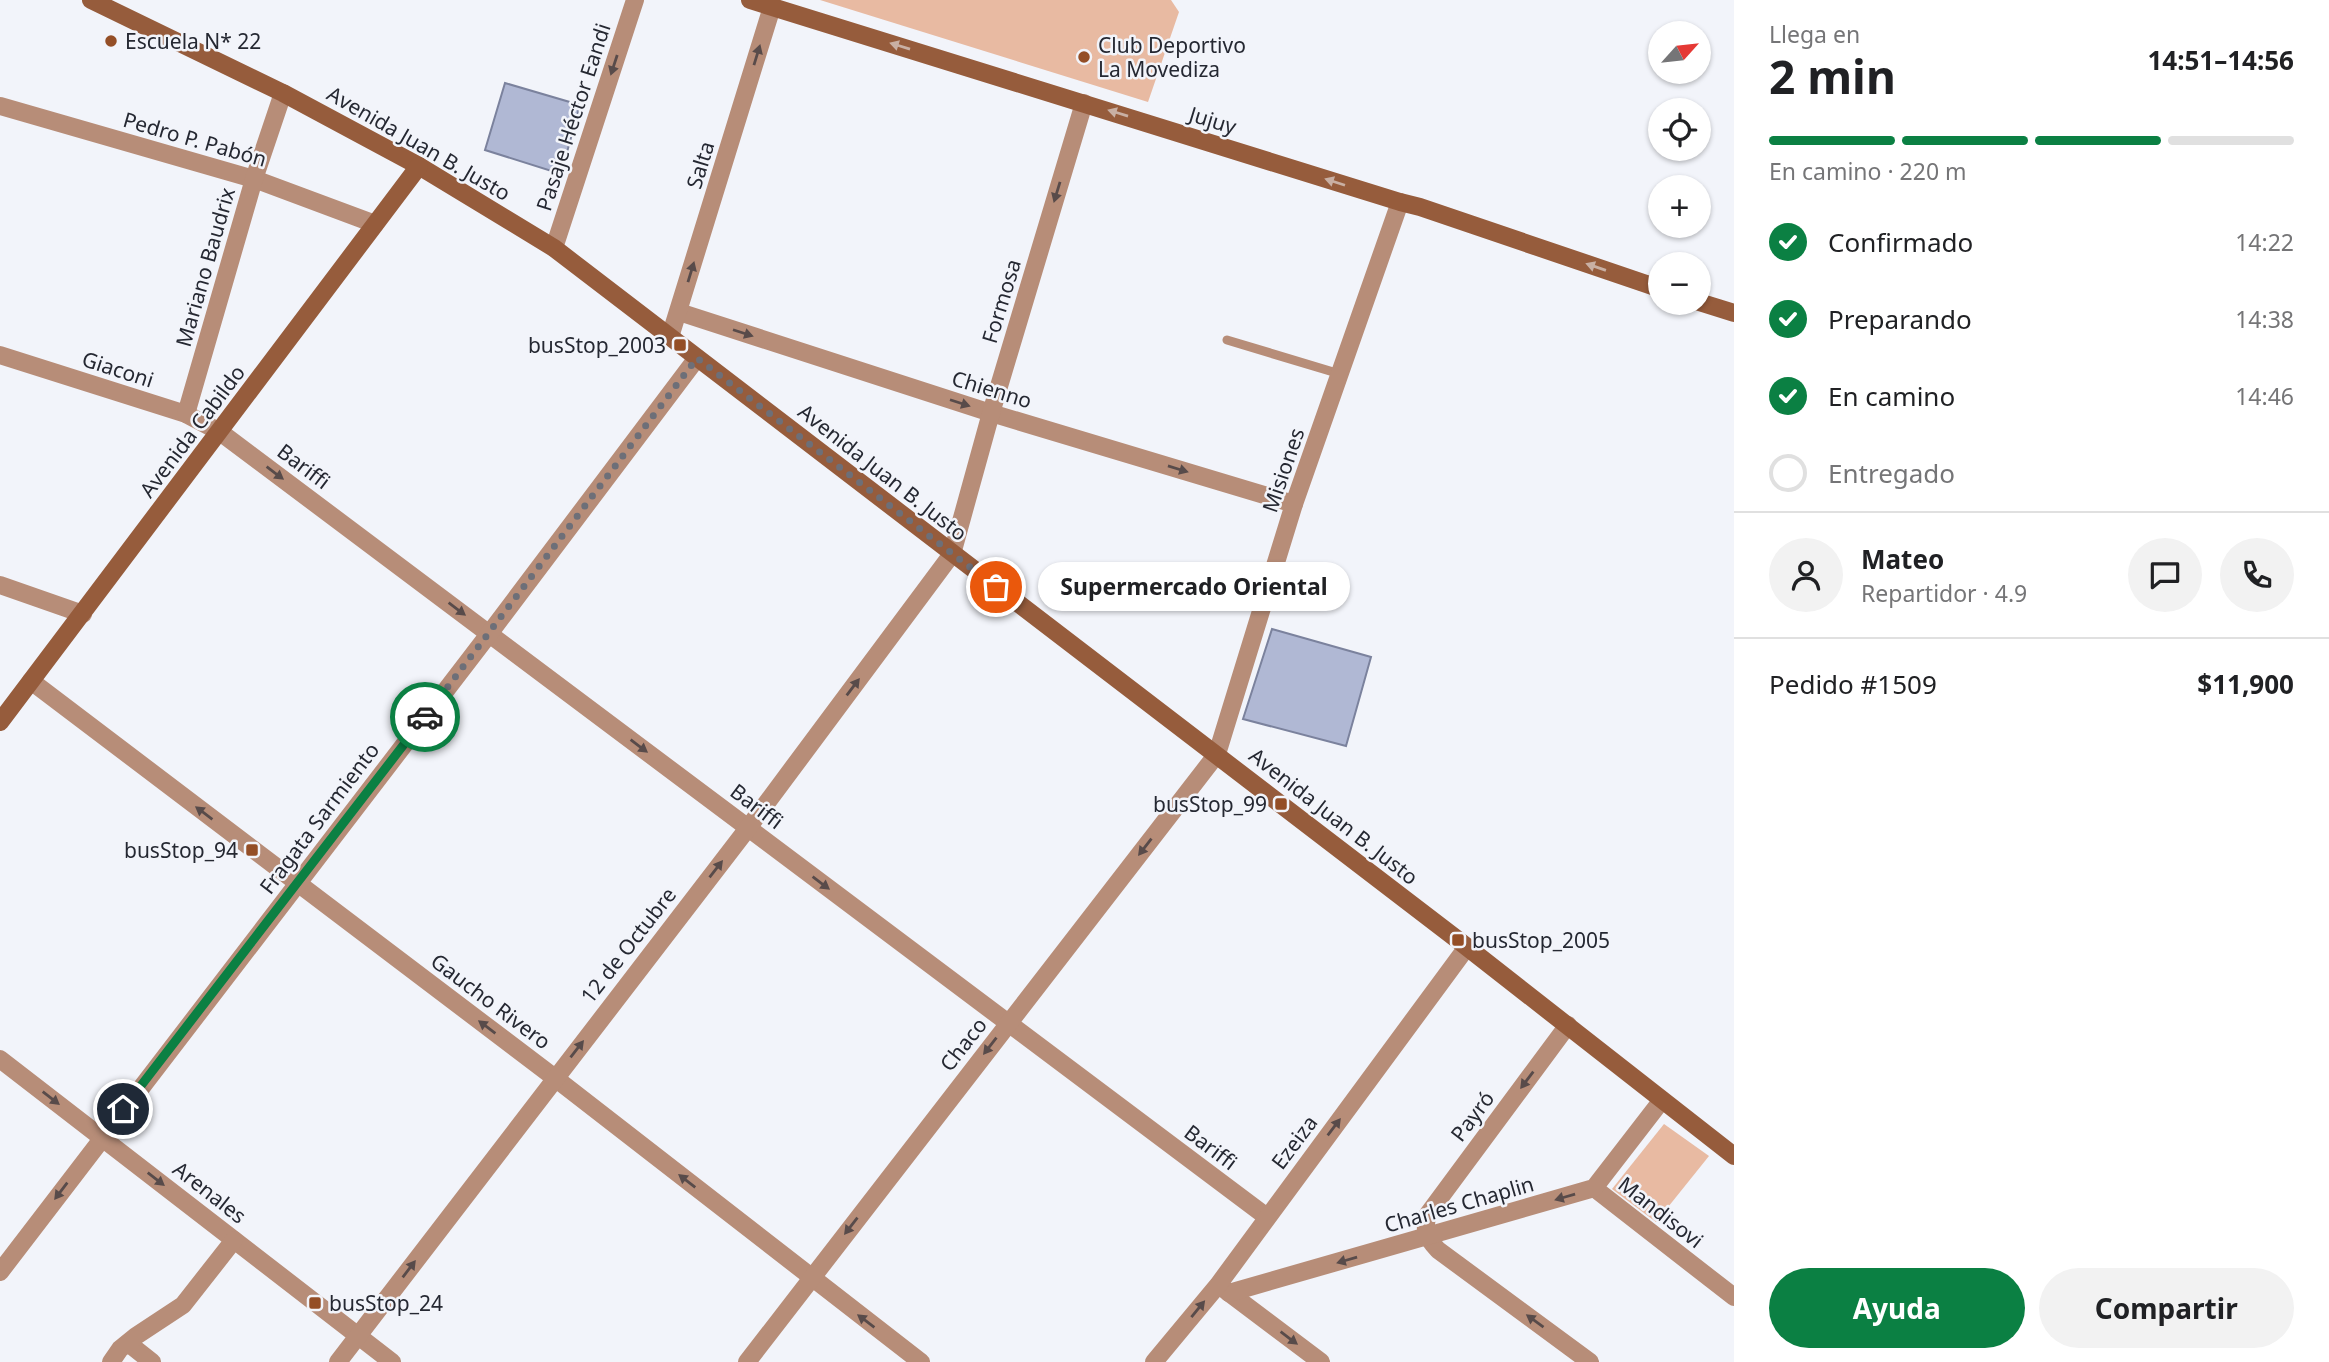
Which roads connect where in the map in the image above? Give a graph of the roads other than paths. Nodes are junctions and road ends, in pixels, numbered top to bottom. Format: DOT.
graph roads {
  1 [pos="92,0"];
  2 [pos="635,0"];
  3 [pos="750,0"];
  4 [pos="772,7"];
  5 [pos="283,93"];
  6 [pos="1084,103"];
  7 [pos="0,106"];
  8 [pos="419,166"];
  9 [pos="254,179"];
  10 [pos="1400,202"];
  11 [pos="375,224"];
  12 [pos="554,248"];
  13 [pos="1648,285"];
  14 [pos="1711,306"];
  15 [pos="678,312"];
  16 [pos="1734,313"];
  17 [pos="670,337"];
  18 [pos="1227,340"];
  19 [pos="0,355"];
  20 [pos="697,358"];
  21 [pos="1340,374"];
  22 [pos="186,414"];
  23 [pos="991,414"];
  24 [pos="220,432"];
  25 [pos="1294,504"];
  26 [pos="952,554"];
  27 [pos="0,586"];
  28 [pos="83,614"];
  29 [pos="489,634"];
  30 [pos="31,681"];
  31 [pos="0,722"];
  32 [pos="1217,754"];
  33 [pos="748,828"];
  34 [pos="297,884"];
  35 [pos="1467,947"];
  36 [pos="1008,1023"];
  37 [pos="1568,1025"];
  38 [pos="0,1059"];
  39 [pos="555,1077"];
  40 [pos="1662,1100"];
  41 [pos="102,1137"];
  42 [pos="1734,1156"];
  43 [pos="1594,1188"];
  44 [pos="1267,1217"];
  45 [pos="1427,1238"];
  46 [pos="234,1240"];
  47 [pos="0,1272"];
  48 [pos="810,1278"];
  49 [pos="1223,1289"];
  50 [pos="1734,1297"];
  51 [pos="358,1336"];
  52 [pos="128,1343"];
  53 [pos="1567,1354"];
  54 [pos="111,1362"];
  55 [pos="152,1362"];
  56 [pos="338,1362"];
  57 [pos="392,1362"];
  58 [pos="747,1362"];
  59 [pos="920,1362"];
  60 [pos="1154,1362"];
  61 [pos="1321,1362"];
  62 [pos="1590,1362"];
  1 -- 5 [label="main road, Avenida Juan B. Justo"];
  2 -- 12 [label="street, Pasaje Héctor Eandi, one-way"];
  3 -- 4 [label="main road, Jujuy"];
  6 -- 4 [label="main road, Jujuy, one-way"];
  15 -- 4 [label="street, Salta, one-way"];
  5 -- 8 [label="main road, Avenida Juan B. Justo"];
  5 -- 9 [label="street, Mariano Baudrix"];
  10 -- 6 [label="main road, Jujuy, one-way"];
  6 -- 23 [label="street, Formosa, one-way"];
  7 -- 9 [label="street, Pedro P. Pabón"];
  8 -- 11 [label="main road, Avenida Cabildo"];
  8 -- 12 [label="main road, Avenida Juan B. Justo"];
  9 -- 11 [label="street, Pedro P. Pabón"];
  9 -- 22 [label="street, Mariano Baudrix"];
  13 -- 10 [label="main road, Jujuy, one-way"];
  10 -- 21 [label="street, Misiones"];
  11 -- 24 [label="main road, Avenida Cabildo"];
  12 -- 17 [label="main road, Avenida Juan B. Justo"];
  14 -- 16 [label="main road"];
  15 -- 17 [label="street, Salta"];
  15 -- 23 [label="street, Chienno, one-way"];
  17 -- 20 [label="main road, Avenida Juan B. Justo"];
  18 -- 21 [label="lane"];
  19 -- 22 [label="street, Giaconi"];
  20 -- 26 [label="main road, Avenida Juan B. Justo"];
  20 -- 29 [label="street, Fragata Sarmiento"];
  21 -- 25 [label="street, Misiones"];
  22 -- 24 [label="street, Giaconi"];
  23 -- 25 [label="street, Chienno, one-way"];
  23 -- 26 [label="street, Formosa"];
  24 -- 28 [label="main road, Avenida Cabildo"];
  24 -- 29 [label="street, Bariffi, one-way"];
  25 -- 32 [label="street, Misiones"];
  26 -- 32 [label="main road, Avenida Juan B. Justo"];
  33 -- 26 [label="street, 12 de Octubre, one-way"];
  27 -- 28 [label="street"];
  28 -- 30 [label="main road, Avenida Cabildo"];
  29 -- 33 [label="street, Bariffi, one-way"];
  29 -- 34 [label="street, Fragata Sarmiento"];
  30 -- 31 [label="main road, Avenida Cabildo"];
  34 -- 30 [label="street, Gaucho Rivero, one-way"];
  32 -- 35 [label="main road, Avenida Juan B. Justo"];
  32 -- 36 [label="street, Chaco, one-way"];
  33 -- 36 [label="street, Bariffi, one-way"];
  39 -- 33 [label="street, 12 de Octubre, one-way"];
  39 -- 34 [label="street, Gaucho Rivero, one-way"];
  34 -- 41 [label="street, Fragata Sarmiento"];
  35 -- 37 [label="main road, Avenida Juan B. Justo"];
  44 -- 35 [label="street, Ezeiza, one-way"];
  36 -- 44 [label="street, Bariffi"];
  36 -- 48 [label="street, Chaco, one-way"];
  37 -- 40 [label="main road, Avenida Juan B. Justo"];
  37 -- 45 [label="street, Payró, one-way"];
  38 -- 41 [label="street, Arenales, one-way"];
  48 -- 39 [label="street, Gaucho Rivero, one-way"];
  51 -- 39 [label="street, 12 de Octubre, one-way"];
  40 -- 42 [label="main road, Avenida Juan B. Justo"];
  40 -- 43 [label="street"];
  41 -- 46 [label="street, Arenales, one-way"];
  41 -- 47 [label="street, Fragata Sarmiento, one-way"];
  43 -- 45 [label="street, Charles Chaplin, one-way"];
  43 -- 50 [label="street, Mandisovi"];
  44 -- 49 [label="street, Ezeiza"];
  45 -- 49 [label="street, Charles Chaplin, one-way"];
  53 -- 45 [label="street, one-way"];
  46 -- 51 [label="street, Arenales"];
  46 -- 52 [label="street"];
  48 -- 58 [label="street, Chaco"];
  59 -- 48 [label="street, Gaucho Rivero, one-way"];
  60 -- 49 [label="street, Ezeiza, one-way"];
  49 -- 61 [label="street, one-way"];
  51 -- 56 [label="street, 12 de Octubre"];
  51 -- 57 [label="street, Arenales"];
  52 -- 54 [label="street"];
  52 -- 55 [label="street"];
  53 -- 62 [label="street"];
}
